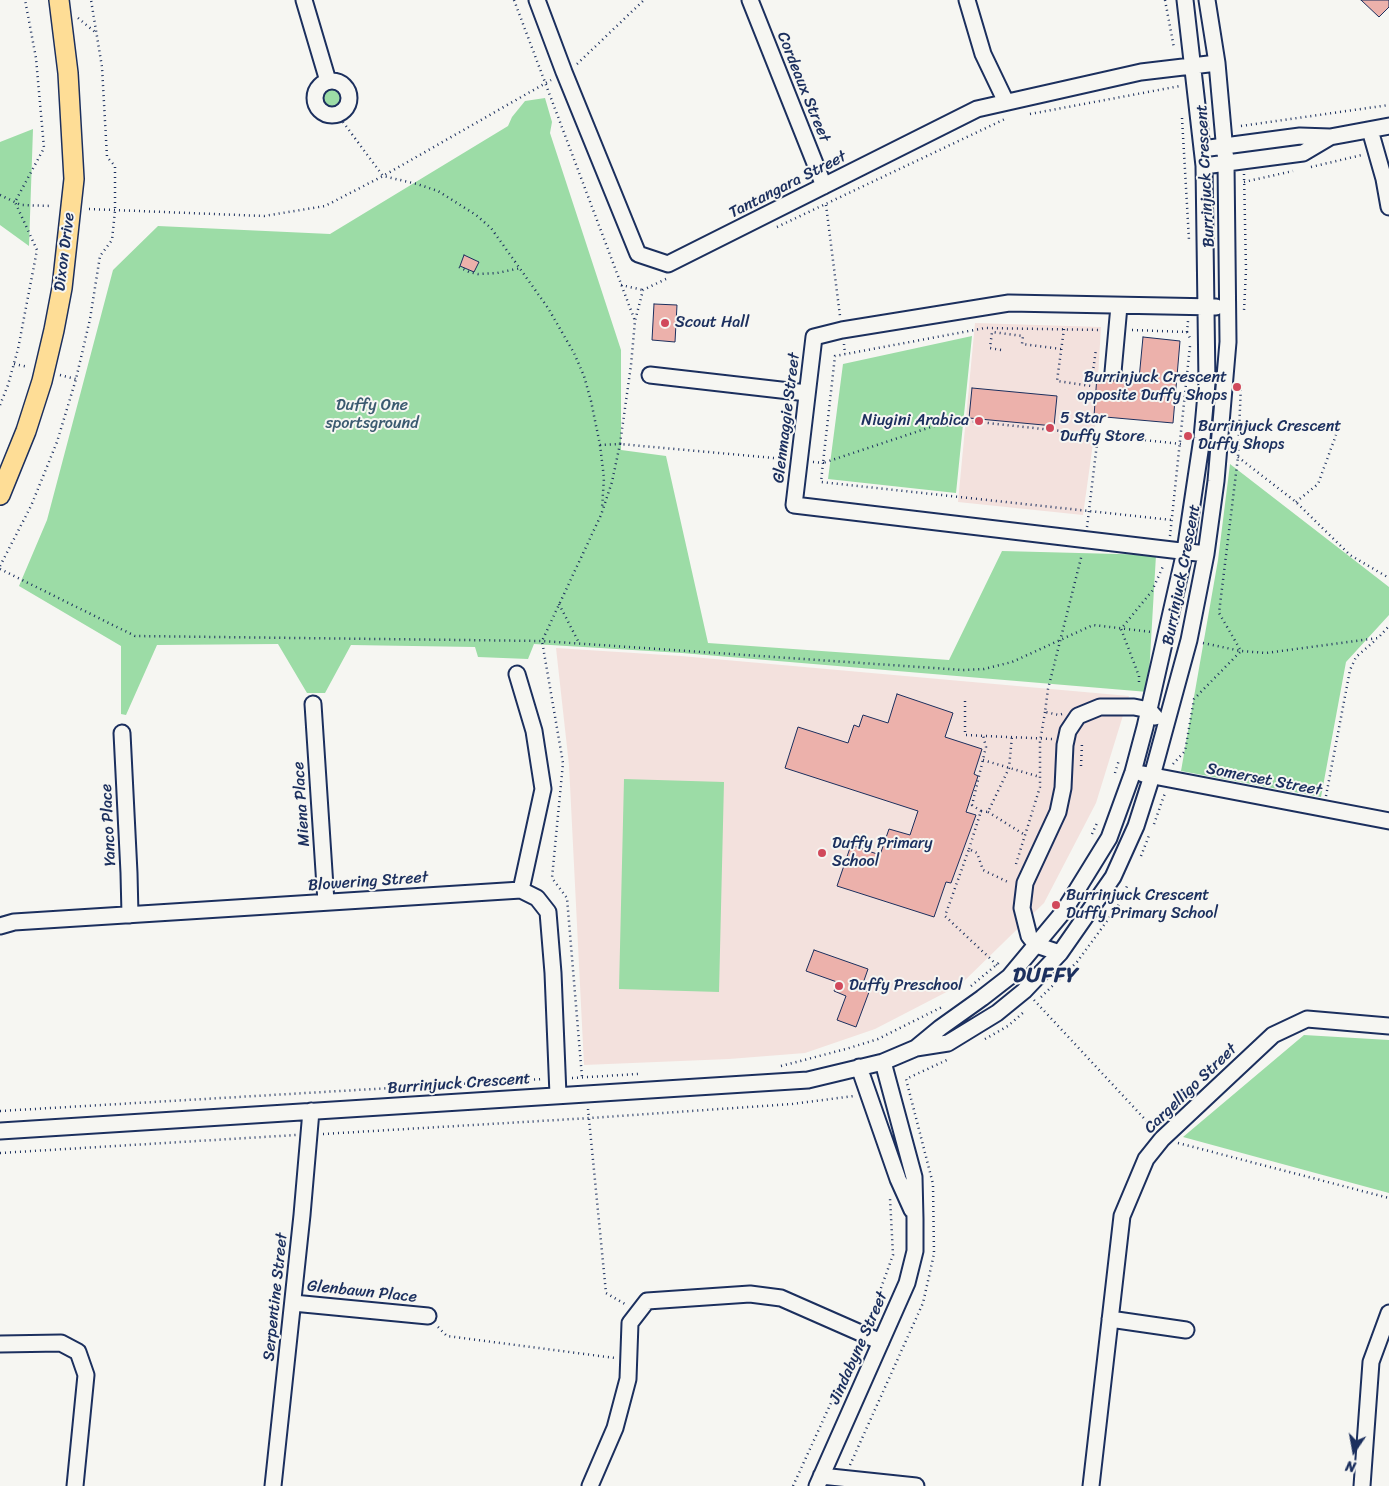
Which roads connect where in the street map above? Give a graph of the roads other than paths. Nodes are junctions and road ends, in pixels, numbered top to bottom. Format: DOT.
graph roads {
  1 [pos="59,0"];
  2 [pos="304,0"];
  3 [pos="537,0"];
  4 [pos="750,0"];
  5 [pos="967,0"];
  6 [pos="1185,0"];
  7 [pos="1207,0"];
  8 [pos="1217,63"];
  9 [pos="1193,66"];
  10 [pos="328,81"];
  11 [pos="1006,102"];
  12 [pos="1389,126"];
  13 [pos="1370,130"];
  14 [pos="1330,137"];
  15 [pos="1225,146"];
  16 [pos="1202,149"];
  17 [pos="1226,163"];
  18 [pos="1204,166"];
  19 [pos="824,186"];
  20 [pos="1389,207"];
  21 [pos="1119,306"];
  22 [pos="1206,307"];
  23 [pos="1228,308"];
  24 [pos="1113,372"];
  25 [pos="650,375"];
  26 [pos="807,393"];
  27 [pos="0,495"];
  28 [pos="1185,551"];
  29 [pos="1206,554"];
  30 [pos="517,674"];
  31 [pos="313,704"];
  32 [pos="1142,709"];
  33 [pos="1164,731"];
  34 [pos="122,733"];
  35 [pos="1133,772"];
  36 [pos="1152,776"];
  37 [pos="1389,821"];
  38 [pos="521,890"];
  39 [pos="326,902"];
  40 [pos="130,915"];
  41 [pos="0,926"];
  42 [pos="1036,945"];
  43 [pos="1060,953"];
  44 [pos="1389,1026"];
  45 [pos="916,1048"];
  46 [pos="883,1062"];
  47 [pos="859,1067"];
  48 [pos="558,1096"];
  49 [pos="311,1111"];
  50 [pos="0,1131"];
  51 [pos="915,1219"];
  52 [pos="293,1303"];
  53 [pos="1389,1313"];
  54 [pos="428,1316"];
  55 [pos="1110,1319"];
  56 [pos="1186,1330"];
  57 [pos="881,1342"];
  58 [pos="0,1344"];
  59 [pos="819,1481"];
  60 [pos="75,1486"];
  61 [pos="273,1486"];
  62 [pos="590,1486"];
  63 [pos="916,1486"];
  64 [pos="1090,1486"];
  65 [pos="1362,1486"];
  1 -- 27 [label="main road, Dixon Drive"];
  2 -- 10 [label="street"];
  3 -- 19 [label="street, Tantangara Street"];
  4 -- 19 [label="street, Cordeaux Street"];
  5 -- 11 [label="street"];
  6 -- 9 [label="street, Burrinjuck Crescent"];
  7 -- 8 [label="street, Burrinjuck Crescent"];
  8 -- 9 [label="street, Tantangara Street"];
  8 -- 15 [label="street, Burrinjuck Crescent"];
  9 -- 11 [label="street, Tantangara Street"];
  9 -- 16 [label="street, Burrinjuck Crescent"];
  10 -- 10 [label="street"];
  11 -- 19 [label="street, Tantangara Street"];
  12 -- 13 [label="street"];
  13 -- 14 [label="street"];
  13 -- 20 [label="street"];
  14 -- 15 [label="street"];
  14 -- 17 [label="street"];
  15 -- 16 [label="street"];
  15 -- 17 [label="street, Burrinjuck Crescent"];
  16 -- 18 [label="street, Burrinjuck Crescent"];
  17 -- 18 [label="street"];
  17 -- 23 [label="street, Burrinjuck Crescent"];
  18 -- 22 [label="street, Burrinjuck Crescent"];
  21 -- 22 [label="street, Glenmaggie Street"];
  21 -- 24 [label="street"];
  21 -- 26 [label="street, Glenmaggie Street"];
  22 -- 23 [label="street, Glenmaggie Street"];
  22 -- 28 [label="street, Burrinjuck Crescent"];
  23 -- 29 [label="street, Burrinjuck Crescent"];
  25 -- 26 [label="street"];
  26 -- 28 [label="street, Glenmaggie Street"];
  28 -- 29 [label="street, Glenmaggie Street"];
  28 -- 32 [label="street, Burrinjuck Crescent"];
  29 -- 33 [label="street, Burrinjuck Crescent"];
  30 -- 38 [label="street"];
  31 -- 39 [label="street, Miena Place"];
  32 -- 33 [label="street"];
  32 -- 35 [label="street, Burrinjuck Crescent"];
  32 -- 42 [label="street"];
  33 -- 36 [label="street, Burrinjuck Crescent"];
  34 -- 40 [label="street, Yanco Place"];
  35 -- 36 [label="street, Somerset Street"];
  35 -- 42 [label="street, Burrinjuck Crescent"];
  36 -- 37 [label="street, Somerset Street"];
  36 -- 43 [label="street, Burrinjuck Crescent"];
  38 -- 39 [label="street, Blowering Street"];
  38 -- 48 [label="street"];
  39 -- 40 [label="street, Blowering Street"];
  40 -- 41 [label="street, Blowering Street"];
  42 -- 43 [label="street"];
  42 -- 45 [label="street, Burrinjuck Crescent"];
  43 -- 45 [label="street, Burrinjuck Crescent"];
  44 -- 55 [label="street, Cargelligo Street"];
  45 -- 46 [label="street, Burrinjuck Crescent"];
  46 -- 47 [label="street, Burrinjuck Crescent"];
  46 -- 51 [label="street, Jindabyne Street"];
  47 -- 48 [label="street, Burrinjuck Crescent"];
  47 -- 51 [label="street, Jindabyne Street"];
  48 -- 49 [label="street, Burrinjuck Crescent"];
  49 -- 50 [label="street, Burrinjuck Crescent"];
  49 -- 52 [label="street, Serpentine Street"];
  51 -- 57 [label="street, Jindabyne Street"];
  52 -- 54 [label="street, Glenbawn Place"];
  52 -- 61 [label="street, Serpentine Street"];
  53 -- 65 [label="street"];
  55 -- 56 [label="street"];
  55 -- 64 [label="street, Cargelligo Street"];
  57 -- 59 [label="street, Jindabyne Street"];
  57 -- 62 [label="street"];
  58 -- 60 [label="street"];
  59 -- 63 [label="street"];
}
